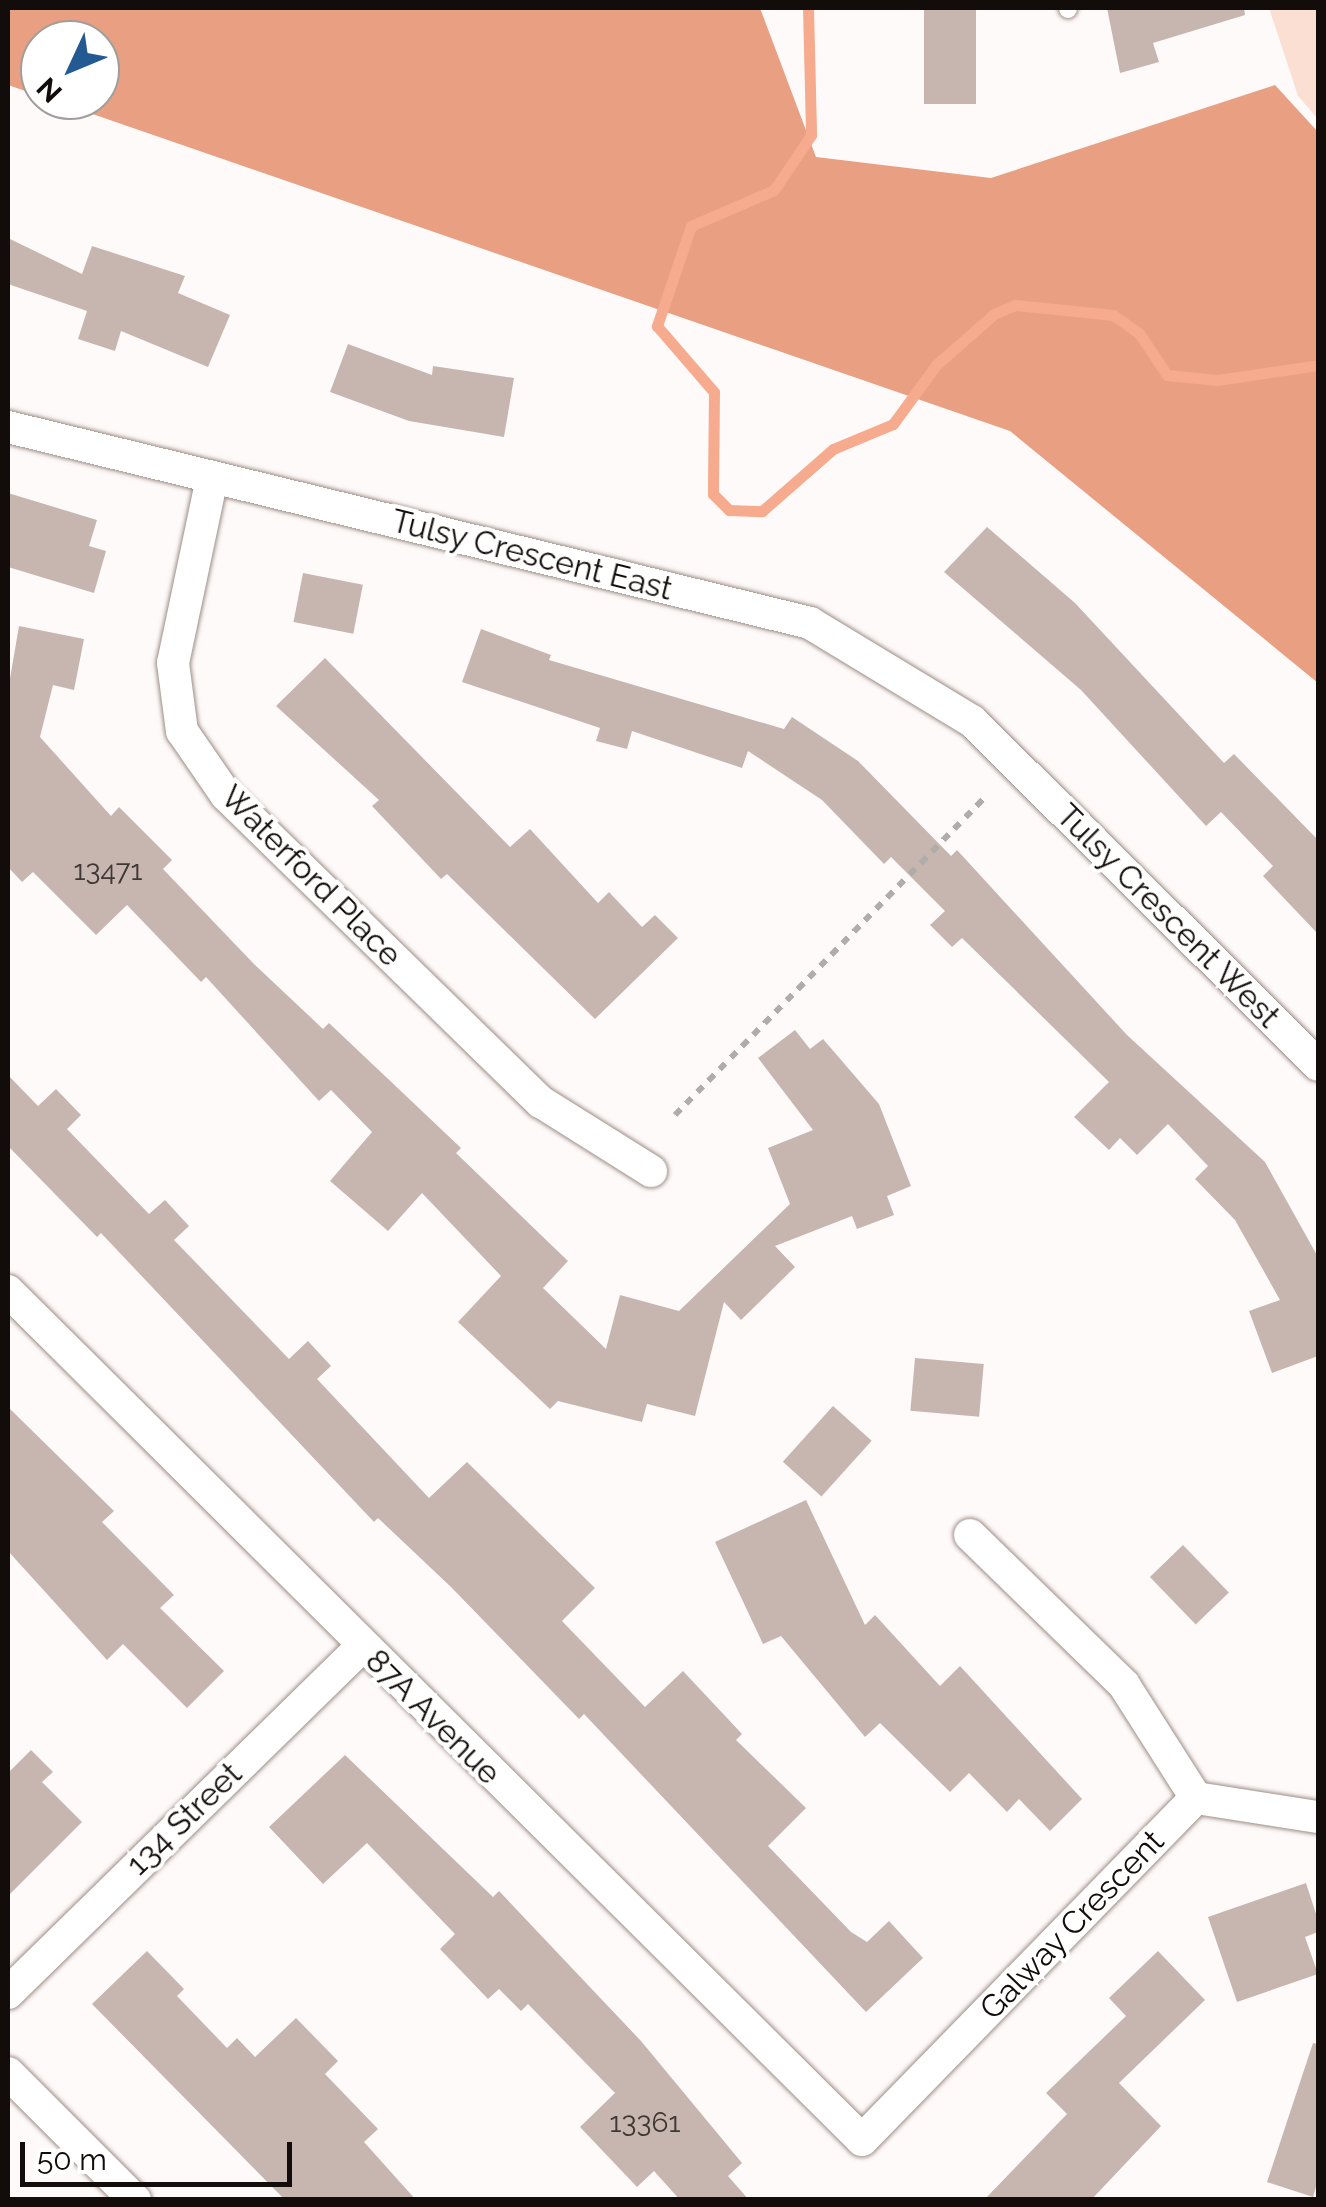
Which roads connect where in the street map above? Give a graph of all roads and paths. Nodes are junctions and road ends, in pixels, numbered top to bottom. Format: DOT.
graph roads {
  1 [pos="8,427"];
  2 [pos="212,478"];
  3 [pos="1017,766"];
  4 [pos="984,798"];
  5 [pos="1318,1066"];
  6 [pos="675,1116"];
  7 [pos="652,1171"];
  8 [pos="8,1291"];
  9 [pos="970,1535"];
  10 [pos="361,1647"];
  11 [pos="1196,1798"];
  12 [pos="1318,1817"];
  13 [pos="8,1993"];
  14 [pos="8,2074"];
  15 [pos="862,2140"];
  16 [pos="135,2200"];
  1 -- 2 [label="street, Tulsy Crescent East"];
  2 -- 3 [label="street, Tulsy Crescent East"];
  2 -- 7 [label="street, Waterford Place"];
  3 -- 5 [label="street, Tulsy Crescent West"];
  4 -- 6 [label="path"];
  8 -- 10 [label="street, 87A Avenue"];
  9 -- 11 [label="street"];
  10 -- 13 [label="street, 134 Street"];
  10 -- 15 [label="street, 87A Avenue"];
  11 -- 12 [label="street"];
  11 -- 15 [label="street, Galway Crescent"];
  14 -- 16 [label="street"];
}
